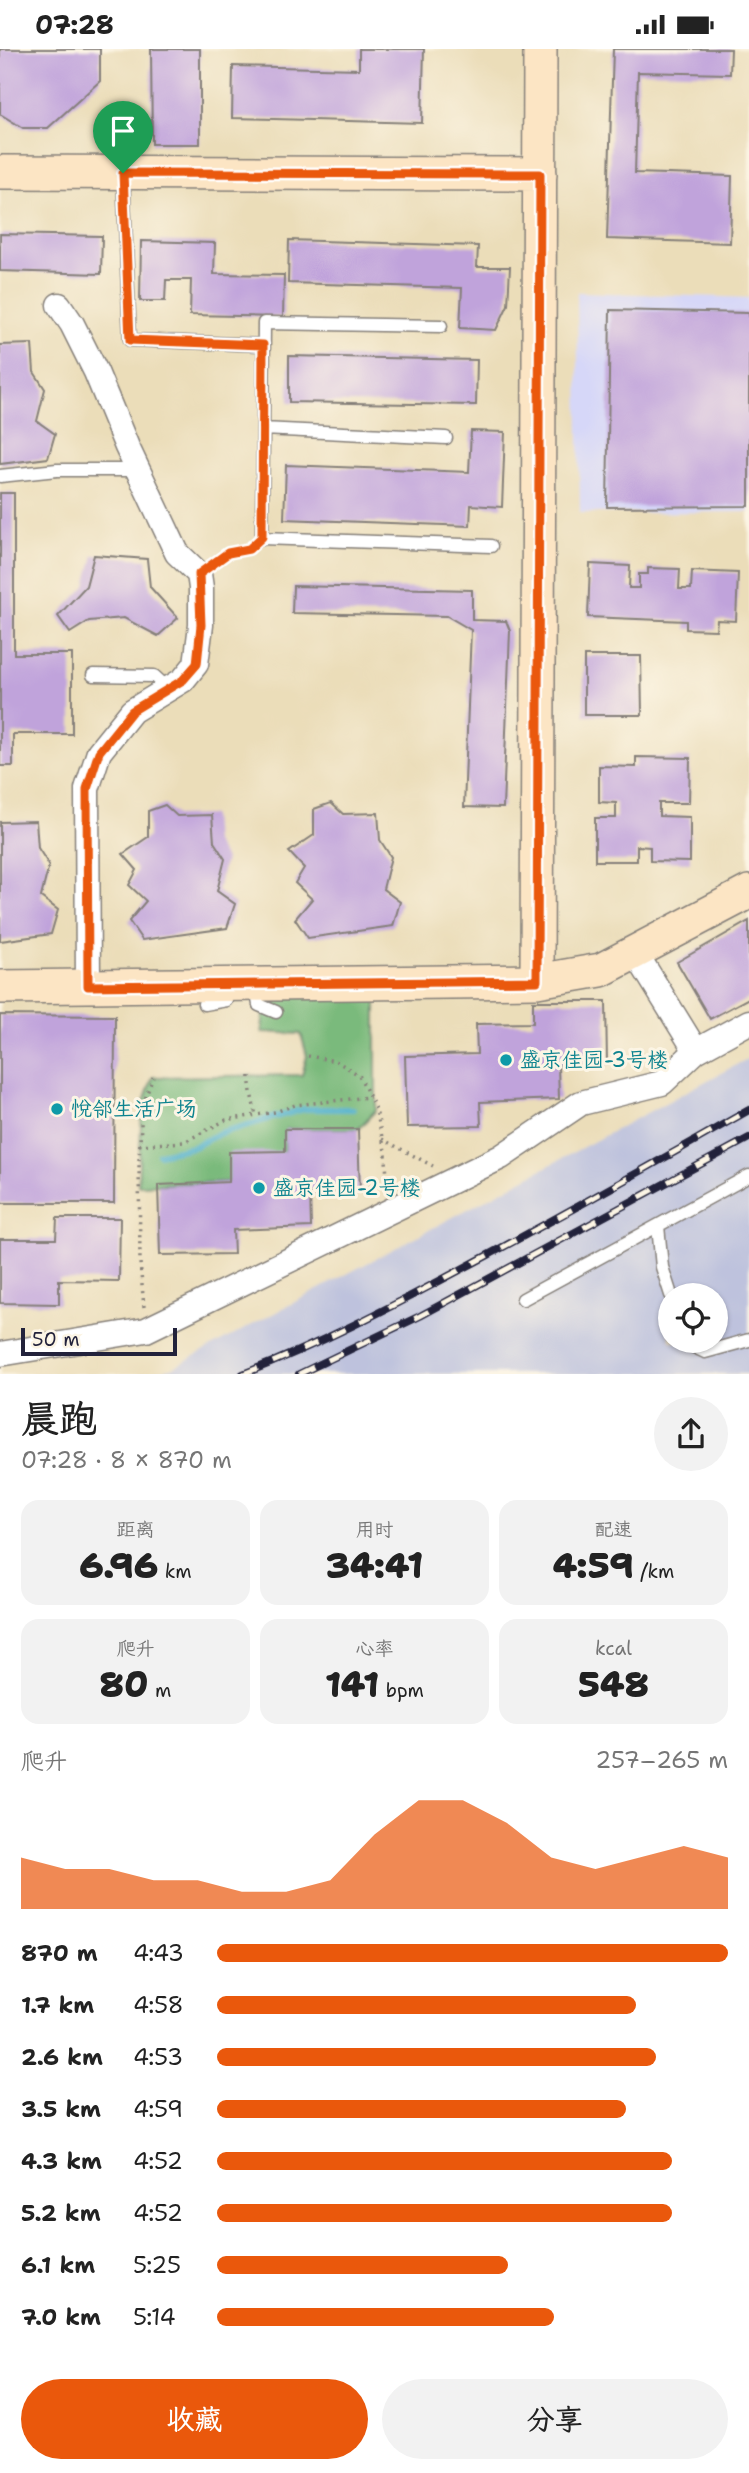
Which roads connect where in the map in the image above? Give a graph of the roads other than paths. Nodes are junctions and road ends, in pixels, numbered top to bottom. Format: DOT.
graph roads {
  1 [pos="540,49"];
  2 [pos="0,172"];
  3 [pos="123,173"];
  4 [pos="540,174"];
  5 [pos="59,305"];
  6 [pos="441,326"];
  7 [pos="263,345"];
  8 [pos="263,429"];
  9 [pos="446,438"];
  10 [pos="138,470"];
  11 [pos="0,476"];
  12 [pos="491,547"];
  13 [pos="93,675"];
  14 [pos="168,689"];
  15 [pos="749,892"];
  16 [pos="635,952"];
  17 [pos="537,981"];
  18 [pos="88,986"];
  19 [pos="0,987"];
  20 [pos="229,990"];
  21 [pos="276,1012"];
  22 [pos="749,1022"];
  23 [pos="696,1051"];
  24 [pos="749,1176"];
  25 [pos="658,1226"];
  26 [pos="667,1283"];
  27 [pos="523,1299"];
  28 [pos="749,1341"];
  29 [pos="728,1346"];
  30 [pos="0,1354"];
  1 -- 4 [label="street"];
  2 -- 3 [label="street"];
  3 -- 4 [label="street"];
  3 -- 7 [label="lane"];
  4 -- 17 [label="street"];
  5 -- 10 [label="street"];
  6 -- 7 [label="lane"];
  7 -- 8 [label="lane"];
  8 -- 9 [label="lane"];
  8 -- 12 [label="lane"];
  10 -- 11 [label="lane"];
  10 -- 14 [label="street"];
  13 -- 14 [label="lane"];
  14 -- 18 [label="street"];
  15 -- 16 [label="street"];
  16 -- 17 [label="street"];
  16 -- 23 [label="street"];
  17 -- 20 [label="street"];
  18 -- 19 [label="street"];
  18 -- 20 [label="street"];
  20 -- 21 [label="lane"];
  22 -- 23 [label="street"];
  23 -- 30 [label="street"];
  24 -- 25 [label="lane"];
  25 -- 26 [label="lane"];
  25 -- 27 [label="lane"];
  28 -- 29 [label="lane"];
}
